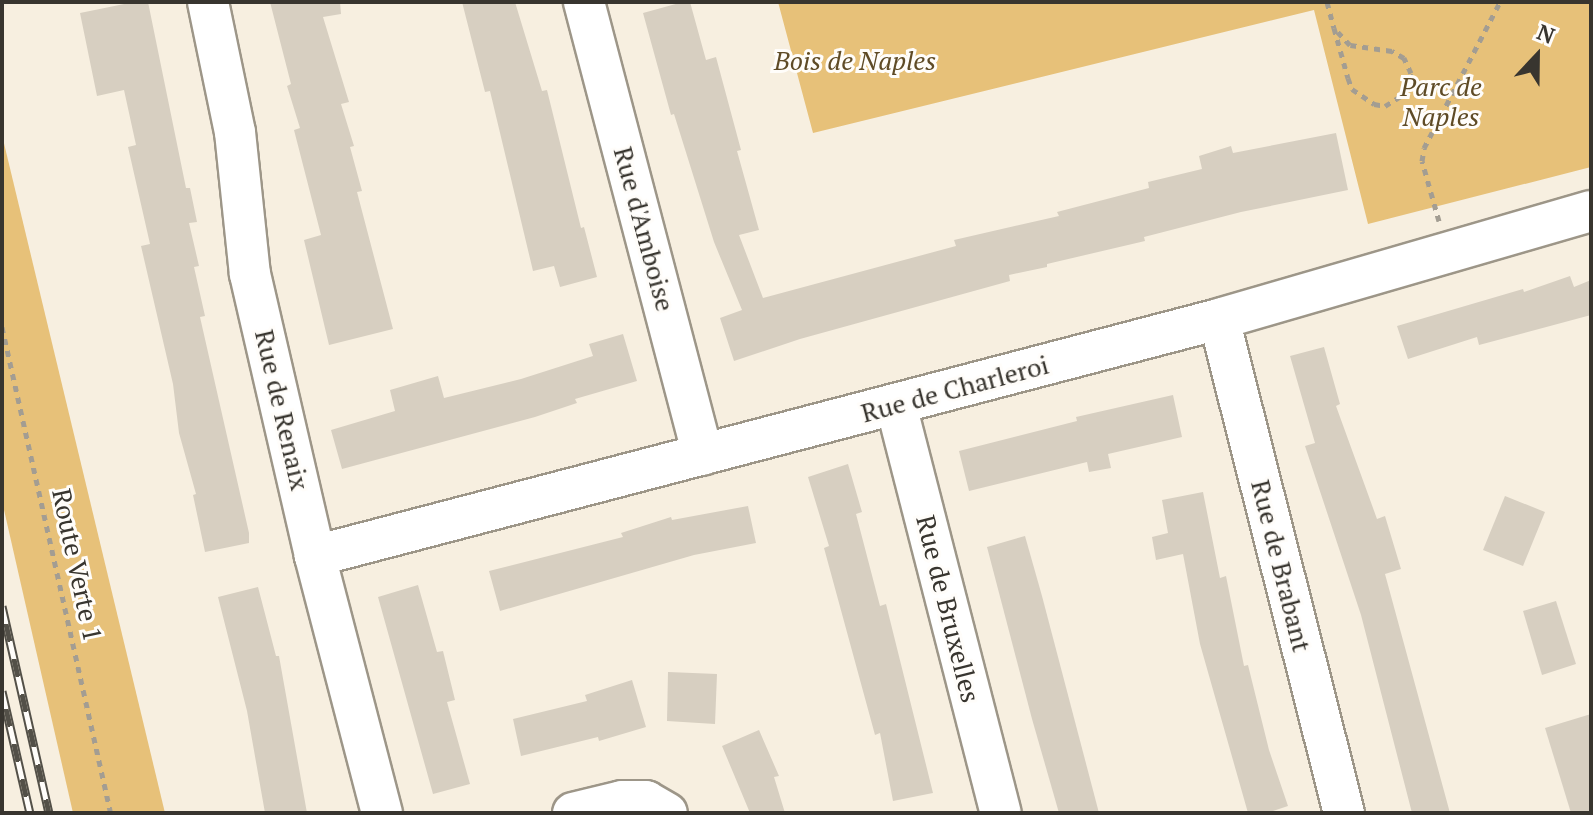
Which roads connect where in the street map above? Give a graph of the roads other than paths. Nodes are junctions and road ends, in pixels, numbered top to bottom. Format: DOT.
graph roads {
  1 [pos="208,2"];
  2 [pos="584,2"];
  3 [pos="1591,211"];
  4 [pos="1219,319"];
  5 [pos="896,405"];
  6 [pos="703,455"];
  7 [pos="315,556"];
  8 [pos="382,813"];
  9 [pos="573,813"];
  10 [pos="667,813"];
  11 [pos="1001,813"];
  12 [pos="1344,813"];
  1 -- 7 [label="street, Rue de Renaix"];
  2 -- 6 [label="street, Rue d'Amboise"];
  3 -- 4 [label="street, Rue de Charleroi"];
  4 -- 5 [label="street, Rue de Charleroi"];
  4 -- 12 [label="street, Rue de Brabant"];
  5 -- 6 [label="street, Rue de Charleroi"];
  5 -- 11 [label="street, Rue de Bruxelles"];
  6 -- 7 [label="street, Rue de Charleroi"];
  7 -- 8 [label="street, Rue de Renaix"];
  9 -- 10 [label="street"];
}
